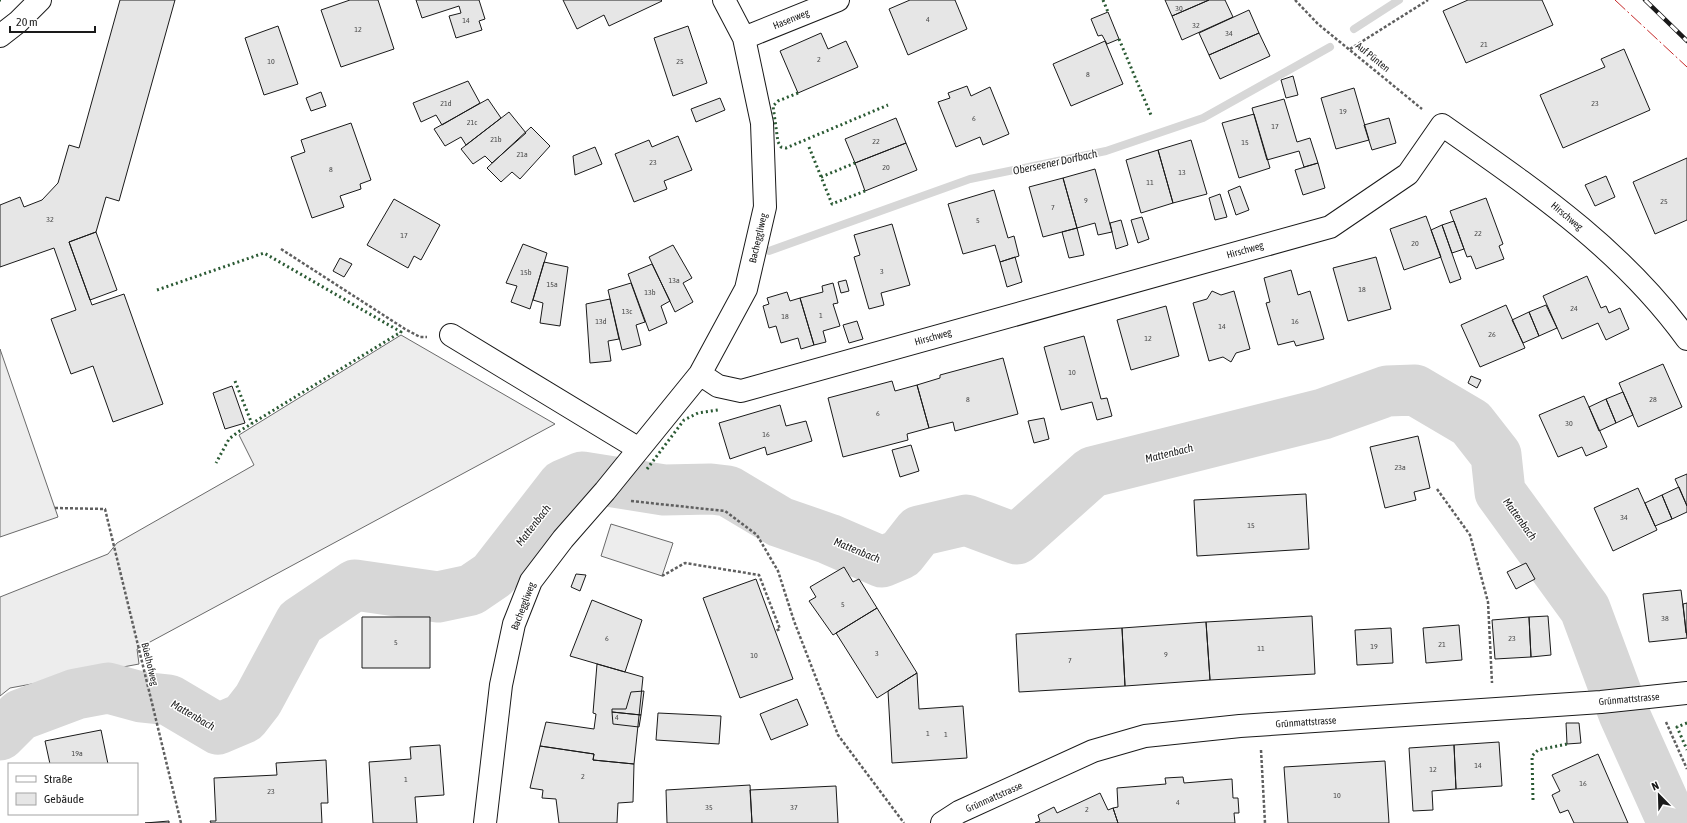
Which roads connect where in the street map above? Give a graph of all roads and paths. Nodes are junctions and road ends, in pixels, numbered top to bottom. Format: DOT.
graph roads {
  1 [pos="40,0"];
  2 [pos="724,0"];
  3 [pos="838,0"];
  4 [pos="1295,0"];
  5 [pos="1428,0"];
  6 [pos="0,36"];
  7 [pos="744,38"];
  8 [pos="1350,49"];
  9 [pos="1442,125"];
  10 [pos="281,249"];
  11 [pos="451,335"];
  12 [pos="1687,339"];
  13 [pos="700,374"];
  14 [pos="639,449"];
  15 [pos="607,488"];
  16 [pos="1437,489"];
  17 [pos="55,508"];
  18 [pos="662,576"];
  19 [pos="775,630"];
  20 [pos="1687,693"];
  21 [pos="1655,697"];
  22 [pos="1494,709"];
  23 [pos="1260,725"];
  24 [pos="1687,769"];
  25 [pos="181,823"];
  26 [pos="485,823"];
  27 [pos="904,823"];
  28 [pos="942,823"];
  29 [pos="1265,823"];
  1 -- 6 [label="street"];
  2 -- 7 [label="street, Bacheggliweg"];
  3 -- 7 [label="street, Hasenweg"];
  4 -- 8 [label="path, Auf Pünten"];
  5 -- 8 [label="path"];
  7 -- 13 [label="street, Bacheggliweg"];
  8 -- 9 [label="path, Auf Pünten"];
  9 -- 12 [label="street, Hirschweg"];
  9 -- 13 [label="street, Hirschweg"];
  10 -- 11 [label="path"];
  11 -- 14 [label="street"];
  13 -- 14 [label="street, Bacheggliweg"];
  14 -- 15 [label="street, Bacheggliweg"];
  15 -- 26 [label="street, Bacheggliweg"];
  15 -- 27 [label="path"];
  16 -- 22 [label="path"];
  17 -- 25 [label="path, Büelhofweg"];
  18 -- 19 [label="path"];
  20 -- 21 [label="street, Grünmattstrasse"];
  21 -- 22 [label="street, Grünmattstrasse"];
  21 -- 24 [label="path"];
  22 -- 23 [label="street, Grünmattstrasse"];
  23 -- 28 [label="street, Grünmattstrasse"];
  23 -- 29 [label="path"];
}
